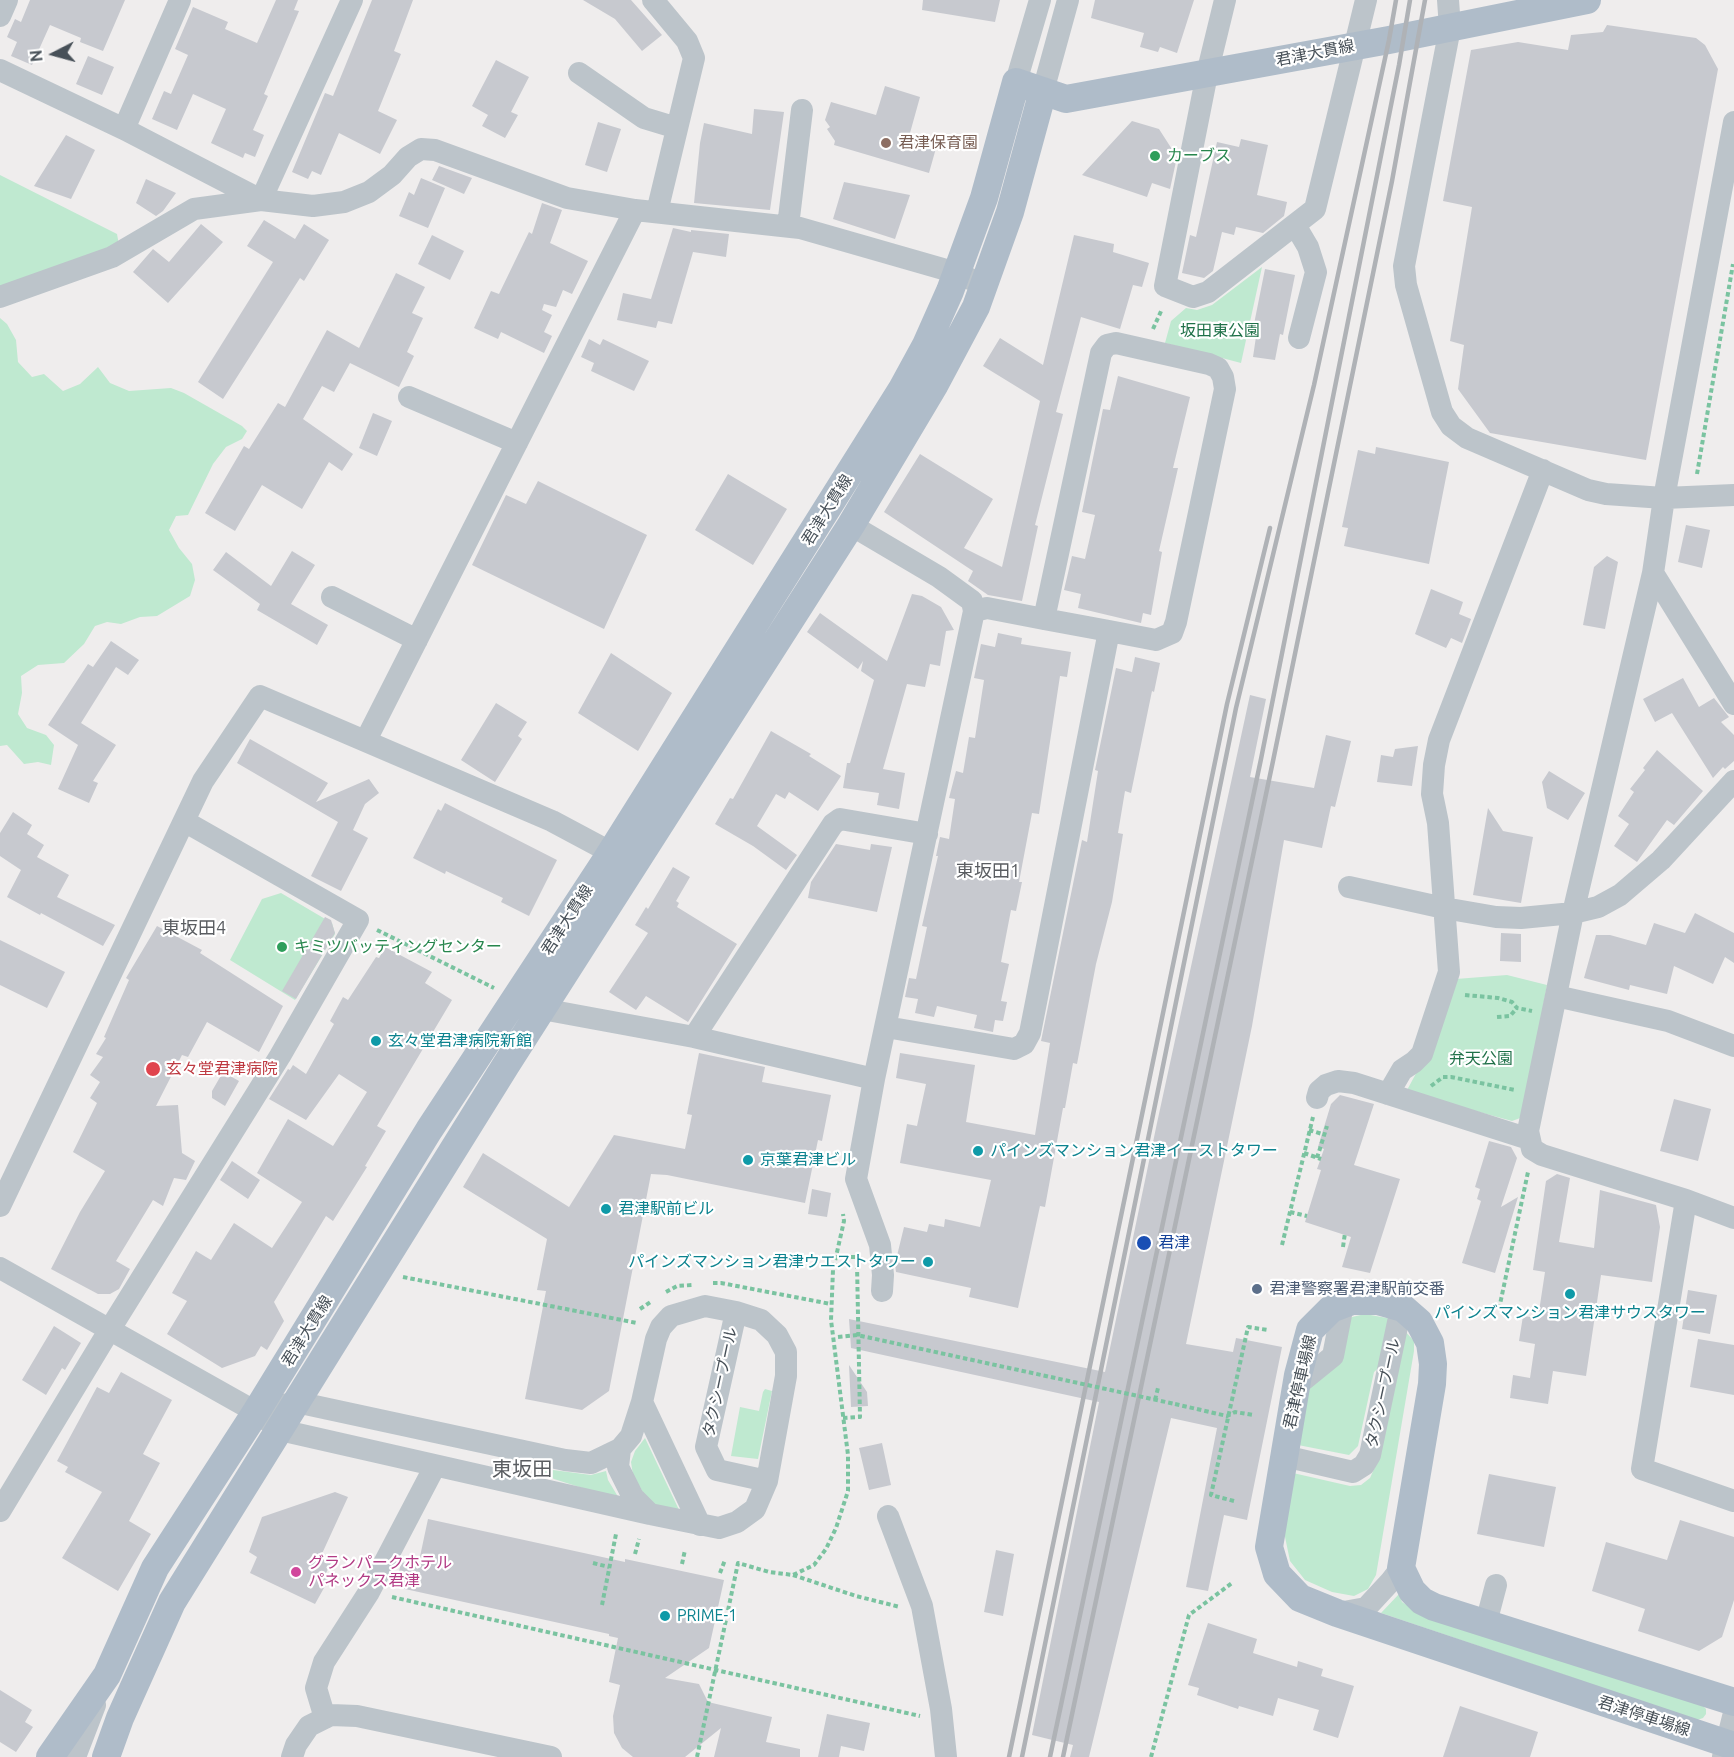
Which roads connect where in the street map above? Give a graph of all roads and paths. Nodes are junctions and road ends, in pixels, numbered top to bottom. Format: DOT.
graph roads {
  1 [pos="7,0"];
  2 [pos="180,0"];
  3 [pos="352,0"];
  4 [pos="653,0"];
  5 [pos="1040,0"];
  6 [pos="1068,0"];
  7 [pos="1225,0"];
  8 [pos="1366,0"];
  9 [pos="1587,0"];
  10 [pos="1449,14"];
  11 [pos="0,16"];
  12 [pos="1356,46"];
  13 [pos="0,70"];
  14 [pos="579,73"];
  15 [pos="1207,74"];
  16 [pos="1016,82"];
  17 [pos="1043,91"];
  18 [pos="802,110"];
  19 [pos="1734,122"];
  20 [pos="677,128"];
  21 [pos="124,129"];
  22 [pos="1729,178"];
  23 [pos="261,200"];
  24 [pos="646,211"];
  25 [pos="1295,225"];
  26 [pos="788,226"];
  27 [pos="1734,257"];
  28 [pos="957,273"];
  29 [pos="984,285"];
  30 [pos="1171,288"];
  31 [pos="0,297"];
  32 [pos="1299,338"];
  33 [pos="1144,349"];
  34 [pos="409,397"];
  35 [pos="517,443"];
  36 [pos="1543,470"];
  37 [pos="1700,479"];
  38 [pos="1734,495"];
  39 [pos="1664,498"];
  40 [pos="851,525"];
  41 [pos="1653,573"];
  42 [pos="332,597"];
  43 [pos="974,611"];
  44 [pos="1044,619"];
  45 [pos="1109,631"];
  46 [pos="417,640"];
  47 [pos="1734,704"];
  48 [pos="366,740"];
  49 [pos="1734,781"];
  50 [pos="184,821"];
  51 [pos="927,834"];
  52 [pos="623,858"];
  53 [pos="1348,887"];
  54 [pos="1443,908"];
  55 [pos="1573,913"];
  56 [pos="358,920"];
  57 [pos="497,990"];
  58 [pos="1443,992"];
  59 [pos="1556,996"];
  60 [pos="1517,1008"];
  61 [pos="542,1009"];
  62 [pos="1538,1012"];
  63 [pos="1497,1017"];
  64 [pos="886,1027"];
  65 [pos="694,1037"];
  66 [pos="1734,1046"];
  67 [pos="874,1079"];
  68 [pos="1523,1092"];
  69 [pos="1388,1094"];
  70 [pos="1317,1098"];
  71 [pos="1418,1103"];
  72 [pos="1327,1126"];
  73 [pos="1309,1130"];
  74 [pos="1322,1134"];
  75 [pos="1531,1144"];
  76 [pos="1304,1153"];
  77 [pos="6,1177"];
  78 [pos="1686,1200"];
  79 [pos="0,1206"];
  80 [pos="843,1210"];
  81 [pos="1290,1212"];
  82 [pos="1307,1216"];
  83 [pos="1734,1218"];
  84 [pos="1345,1233"];
  85 [pos="1282,1245"];
  86 [pos="1343,1247"];
  87 [pos="836,1257"];
  88 [pos="0,1268"];
  89 [pos="400,1276"];
  90 [pos="882,1291"];
  91 [pos="1401,1308"];
  92 [pos="1499,1309"];
  93 [pos="736,1312"];
  94 [pos="637,1323"];
  95 [pos="110,1329"];
  96 [pos="1268,1330"];
  97 [pos="857,1335"];
  98 [pos="835,1337"];
  99 [pos="1158,1388"];
  100 [pos="1155,1400"];
  101 [pos="296,1402"];
  102 [pos="642,1402"];
  103 [pos="256,1413"];
  104 [pos="1252,1415"];
  105 [pos="1227,1416"];
  106 [pos="843,1418"];
  107 [pos="280,1430"];
  108 [pos="620,1449"];
  109 [pos="1284,1456"];
  110 [pos="435,1466"];
  111 [pos="767,1481"];
  112 [pos="1234,1501"];
  113 [pos="1734,1501"];
  114 [pos="0,1511"];
  115 [pos="650,1514"];
  116 [pos="888,1516"];
  117 [pos="700,1525"];
  118 [pos="616,1534"];
  119 [pos="639,1539"];
  120 [pos="685,1550"];
  121 [pos="635,1554"];
  122 [pos="725,1560"];
  123 [pos="593,1563"];
  124 [pos="682,1564"];
  125 [pos="609,1567"];
  126 [pos="1401,1568"];
  127 [pos="720,1573"];
  128 [pos="793,1575"];
  129 [pos="1232,1583"];
  130 [pos="1496,1585"];
  131 [pos="391,1597"];
  132 [pos="602,1605"];
  133 [pos="909,1610"];
  134 [pos="1337,1613"];
  135 [pos="1486,1623"];
  136 [pos="715,1670"];
  137 [pos="107,1675"];
  138 [pos="1734,1702"];
  139 [pos="1734,1713"];
  140 [pos="325,1718"];
  141 [pos="930,1718"];
  142 [pos="1728,1749"];
  143 [pos="50,1757"];
  144 [pos="75,1757"];
  145 [pos="106,1757"];
  146 [pos="292,1757"];
  147 [pos="551,1757"];
  148 [pos="697,1757"];
  149 [pos="946,1757"];
  150 [pos="1151,1757"];
  1 -- 11 [label="street"];
  2 -- 21 [label="street"];
  3 -- 23 [label="street"];
  4 -- 20 [label="street"];
  5 -- 16 [label="street"];
  6 -- 17 [label="street"];
  7 -- 15 [label="street"];
  8 -- 12 [label="street"];
  9 -- 10 [label="main road, 君津大貫線"];
  10 -- 12 [label="main road, 君津大貫線"];
  10 -- 36 [label="street"];
  12 -- 15 [label="main road, 君津大貫線"];
  12 -- 25 [label="street"];
  13 -- 21 [label="street"];
  14 -- 20 [label="street"];
  15 -- 17 [label="main road, 君津大貫線"];
  15 -- 30 [label="street"];
  16 -- 17 [label="main road, 君津大貫線"];
  16 -- 28 [label="main road, 君津大貫線"];
  17 -- 29 [label="main road, 君津大貫線"];
  18 -- 26 [label="street"];
  19 -- 22 [label="street"];
  20 -- 24 [label="street"];
  21 -- 23 [label="street"];
  22 -- 39 [label="street"];
  23 -- 24 [label="street"];
  23 -- 31 [label="street"];
  24 -- 26 [label="street"];
  24 -- 35 [label="street"];
  25 -- 30 [label="street"];
  25 -- 32 [label="street"];
  26 -- 28 [label="street"];
  27 -- 37 [label="path"];
  28 -- 29 [label="street"];
  28 -- 52 [label="main road, 君津大貫線"];
  29 -- 40 [label="main road, 君津大貫線"];
  30 -- 33 [label="path"];
  33 -- 44 [label="street"];
  33 -- 45 [label="street"];
  34 -- 35 [label="street"];
  35 -- 46 [label="street"];
  36 -- 39 [label="street"];
  36 -- 54 [label="street"];
  38 -- 39 [label="street"];
  39 -- 41 [label="street"];
  40 -- 43 [label="street"];
  40 -- 52 [label="main road, 君津大貫線"];
  41 -- 47 [label="street"];
  41 -- 55 [label="street"];
  42 -- 46 [label="street"];
  43 -- 44 [label="street"];
  43 -- 51 [label="street"];
  44 -- 45 [label="street"];
  45 -- 64 [label="street"];
  46 -- 48 [label="street"];
  48 -- 50 [label="street"];
  48 -- 52 [label="street"];
  49 -- 55 [label="street"];
  50 -- 56 [label="street"];
  50 -- 77 [label="street"];
  51 -- 64 [label="street"];
  51 -- 65 [label="street"];
  52 -- 61 [label="main road, 君津大貫線"];
  52 -- 103 [label="main road, 君津大貫線"];
  53 -- 54 [label="street"];
  54 -- 55 [label="street"];
  54 -- 58 [label="street"];
  55 -- 59 [label="street"];
  56 -- 57 [label="path"];
  56 -- 95 [label="street"];
  58 -- 60 [label="path"];
  58 -- 69 [label="street"];
  59 -- 66 [label="street"];
  59 -- 75 [label="street"];
  60 -- 62 [label="path"];
  60 -- 63 [label="path"];
  61 -- 65 [label="street"];
  61 -- 101 [label="main road, 君津大貫線"];
  64 -- 67 [label="street"];
  65 -- 67 [label="street"];
  67 -- 90 [label="street"];
  68 -- 71 [label="path"];
  69 -- 70 [label="street"];
  69 -- 71 [label="street"];
  70 -- 73 [label="path"];
  71 -- 75 [label="street"];
  72 -- 76 [label="path"];
  73 -- 74 [label="path"];
  73 -- 76 [label="path"];
  75 -- 78 [label="street"];
  75 -- 92 [label="path"];
  76 -- 81 [label="path"];
  77 -- 79 [label="street"];
  78 -- 83 [label="street"];
  78 -- 113 [label="street"];
  80 -- 87 [label="path"];
  81 -- 82 [label="path"];
  81 -- 85 [label="path"];
  84 -- 86 [label="path"];
  87 -- 97 [label="path"];
  87 -- 98 [label="path"];
  88 -- 95 [label="street"];
  89 -- 94 [label="path"];
  91 -- 109 [label="main road, 君津停車場線"];
  91 -- 109 [label="street, タクシープール"];
  91 -- 126 [label="main road"];
  93 -- 102 [label="street"];
  93 -- 111 [label="street"];
  93 -- 111 [label="street, タクシープール"];
  95 -- 103 [label="street"];
  95 -- 114 [label="street"];
  96 -- 105 [label="path"];
  97 -- 98 [label="path, bridge"];
  97 -- 100 [label="path, bridge"];
  97 -- 106 [label="path"];
  98 -- 106 [label="path"];
  99 -- 100 [label="path"];
  100 -- 105 [label="path, bridge"];
  101 -- 103 [label="street"];
  101 -- 107 [label="main road, 君津大貫線"];
  101 -- 108 [label="street"];
  102 -- 108 [label="street"];
  102 -- 117 [label="street"];
  103 -- 107 [label="street"];
  103 -- 137 [label="main road, 君津大貫線"];
  104 -- 105 [label="path"];
  105 -- 112 [label="path"];
  106 -- 128 [label="path"];
  107 -- 110 [label="street"];
  107 -- 145 [label="main road, 君津大貫線"];
  108 -- 115 [label="street"];
  109 -- 134 [label="main road, 君津停車場線"];
  110 -- 115 [label="street"];
  110 -- 140 [label="street"];
  111 -- 117 [label="street"];
  115 -- 117 [label="street"];
  116 -- 149 [label="street"];
  118 -- 125 [label="path"];
  119 -- 121 [label="path"];
  120 -- 124 [label="path"];
  122 -- 127 [label="path"];
  123 -- 125 [label="path"];
  125 -- 132 [label="path"];
  126 -- 134 [label="street"];
  126 -- 135 [label="main road"];
  128 -- 133 [label="path"];
  128 -- 136 [label="path"];
  129 -- 150 [label="path"];
  130 -- 135 [label="street"];
  131 -- 136 [label="path"];
  134 -- 142 [label="main road, 君津停車場線"];
  135 -- 138 [label="main road"];
  136 -- 141 [label="path"];
  136 -- 148 [label="path"];
  137 -- 143 [label="main road, 君津大貫線"];
  137 -- 144 [label="street"];
  139 -- 142 [label="street"];
  140 -- 146 [label="street"];
  140 -- 147 [label="street"];
}
